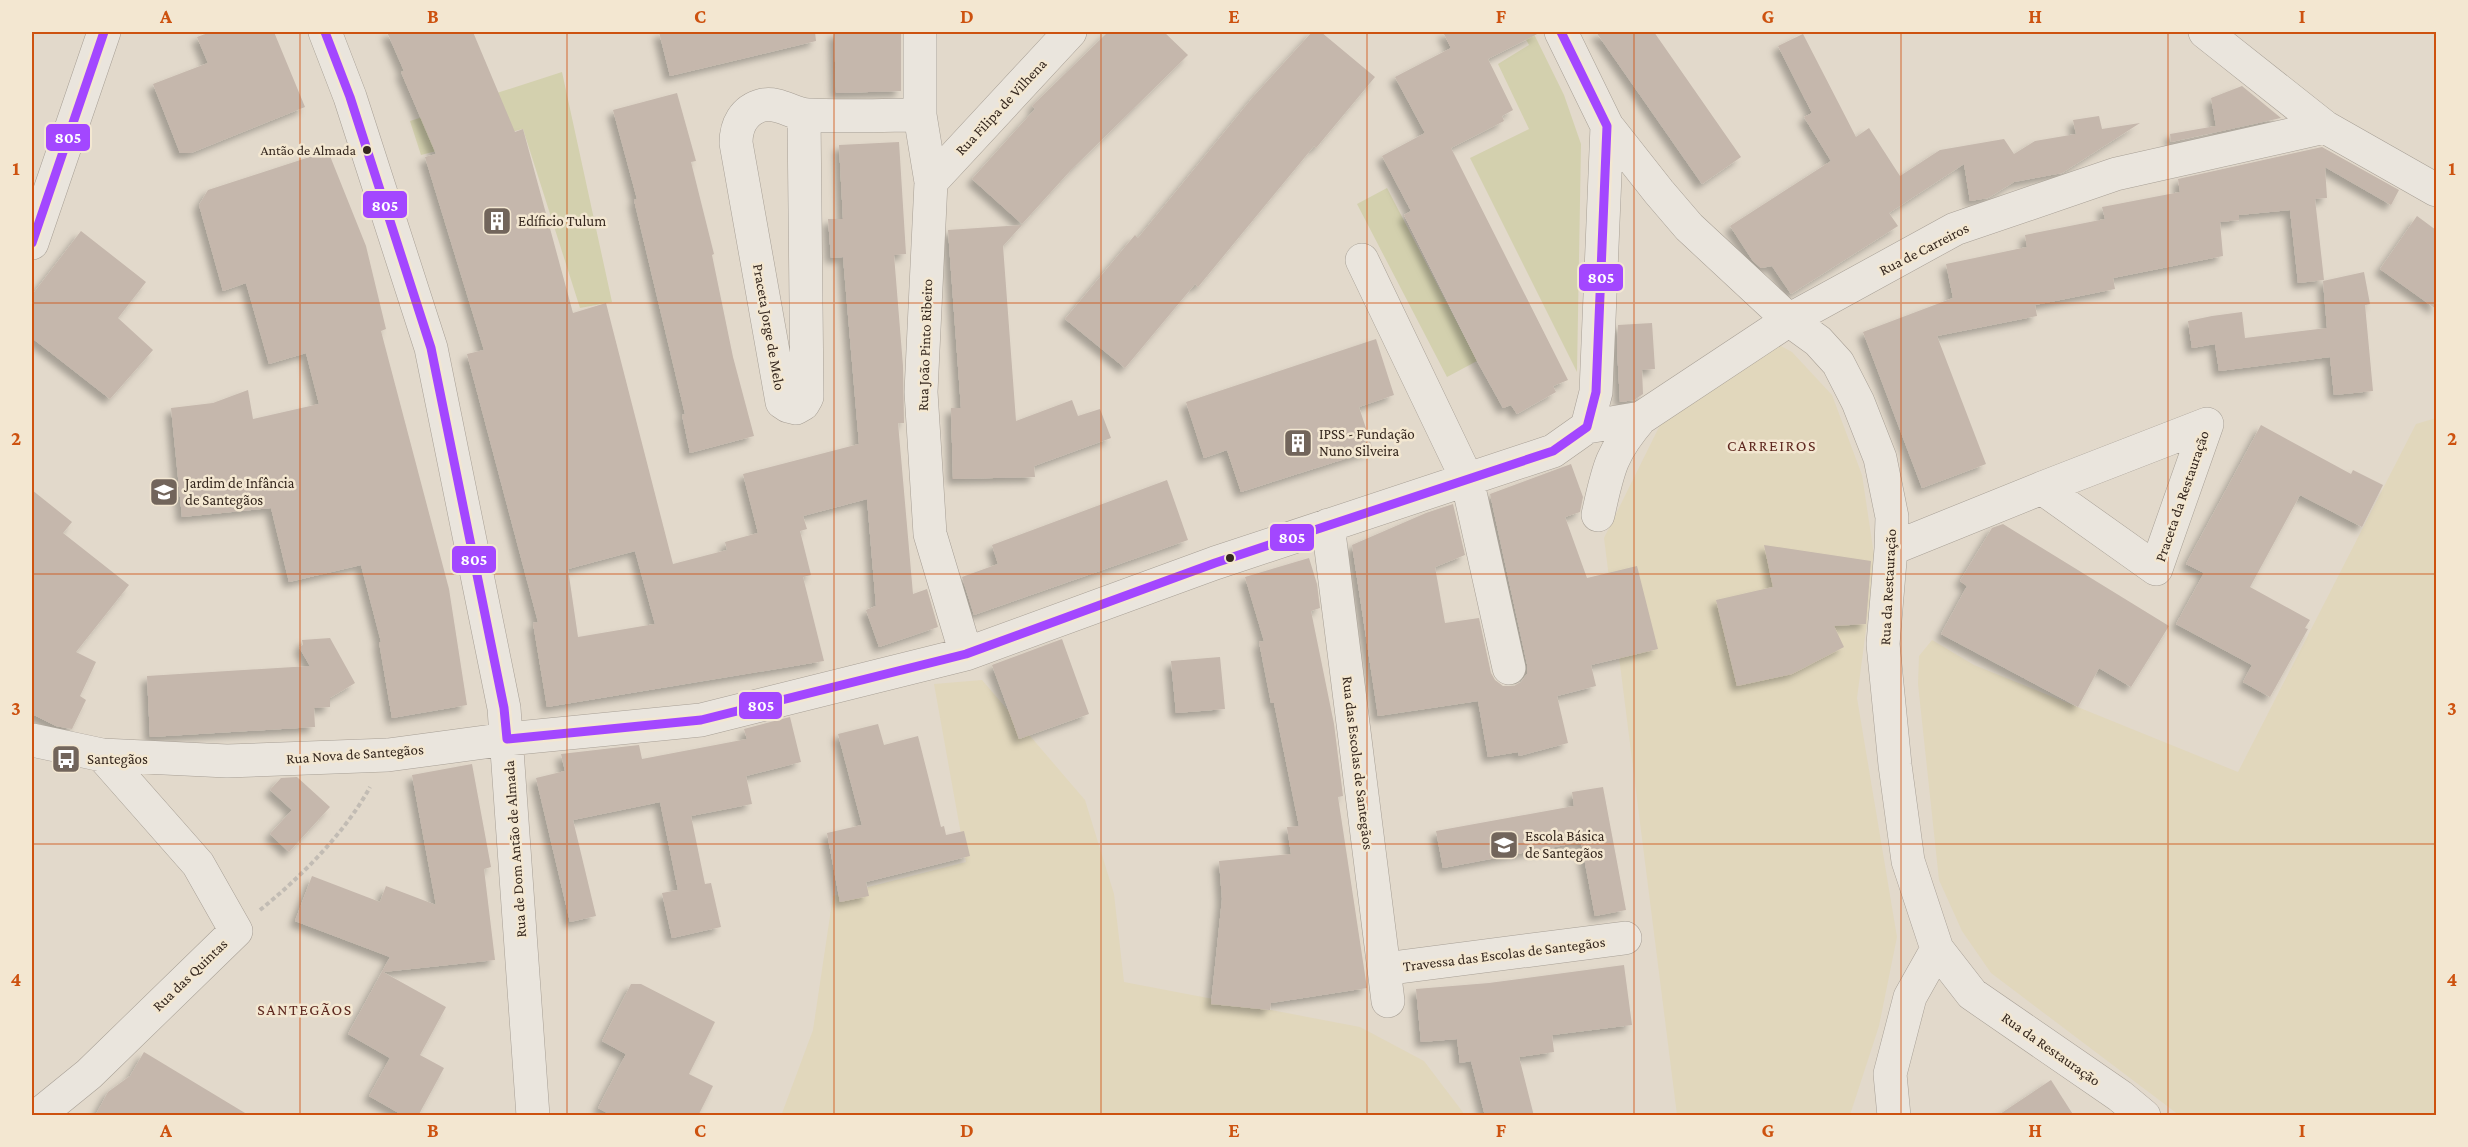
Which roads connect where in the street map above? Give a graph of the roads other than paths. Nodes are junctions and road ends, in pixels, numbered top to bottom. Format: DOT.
graph roads {
  1 [pos="104,32"];
  2 [pos="325,32"];
  3 [pos="920,32"];
  4 [pos="1070,32"];
  5 [pos="1561,32"];
  6 [pos="2205,32"];
  7 [pos="804,115"];
  8 [pos="920,115"];
  9 [pos="1607,126"];
  10 [pos="2325,127"];
  11 [pos="932,182"];
  12 [pos="2436,190"];
  13 [pos="32,243"];
  14 [pos="1362,260"];
  15 [pos="1789,320"];
  16 [pos="1641,418"];
  17 [pos="1587,427"];
  18 [pos="1467,479"];
  19 [pos="2042,488"];
  20 [pos="1598,515"];
  21 [pos="1328,525"];
  22 [pos="1891,549"];
  23 [pos="966,654"];
  24 [pos="1509,668"];
  25 [pos="507,739"];
  26 [pos="32,740"];
  27 [pos="102,755"];
  28 [pos="1625,938"];
  29 [pos="1937,950"];
  30 [pos="1384,969"];
  31 [pos="1388,1001"];
  32 [pos="32,1115"];
  33 [pos="533,1116"];
  34 [pos="1894,1116"];
  35 [pos="2144,1116"];
  1 -- 13 [label="street"];
  2 -- 25 [label="street, Rua de Dom Antão de Almada"];
  3 -- 8 [label="street, Rua João Pinto Ribeiro"];
  4 -- 11 [label="street, Rua Filipa de Vilhena"];
  5 -- 9 [label="street, Rua da Restauração"];
  6 -- 10 [label="street"];
  7 -- 7 [label="street, Praceta Jorge de Melo"];
  7 -- 8 [label="street, Praceta Jorge de Melo"];
  8 -- 11 [label="street, Rua João Pinto Ribeiro"];
  9 -- 15 [label="street, Rua da Restauração"];
  9 -- 17 [label="street"];
  10 -- 12 [label="street"];
  10 -- 15 [label="street, Rua de Carreiros"];
  11 -- 23 [label="street, Rua João Pinto Ribeiro"];
  14 -- 18 [label="street"];
  15 -- 16 [label="street, Rua de Carreiros"];
  15 -- 22 [label="street, Rua da Restauração"];
  16 -- 17 [label="street, Rua de Carreiros"];
  16 -- 20 [label="street"];
  17 -- 18 [label="street, Rua Nova de Santegãos"];
  18 -- 21 [label="street, Rua Nova de Santegãos"];
  18 -- 24 [label="street"];
  19 -- 19 [label="street, Praceta da Restauração"];
  19 -- 22 [label="street, Praceta da Restauração"];
  21 -- 23 [label="street, Rua Nova de Santegãos"];
  21 -- 30 [label="street, Rua das Escolas de Santegãos"];
  22 -- 29 [label="street, Rua da Restauração"];
  23 -- 25 [label="street, Rua Nova de Santegãos"];
  25 -- 27 [label="street, Rua Nova de Santegãos"];
  25 -- 33 [label="street, Rua de Dom Antão de Almada"];
  26 -- 27 [label="street, Rua Nova de Santegãos"];
  27 -- 32 [label="street, Rua das Quintas"];
  28 -- 30 [label="street, Travessa das Escolas de Santegãos"];
  29 -- 34 [label="street"];
  29 -- 35 [label="street, Rua da Restauração"];
  30 -- 31 [label="street, Rua das Escolas de Santegãos"];
}
